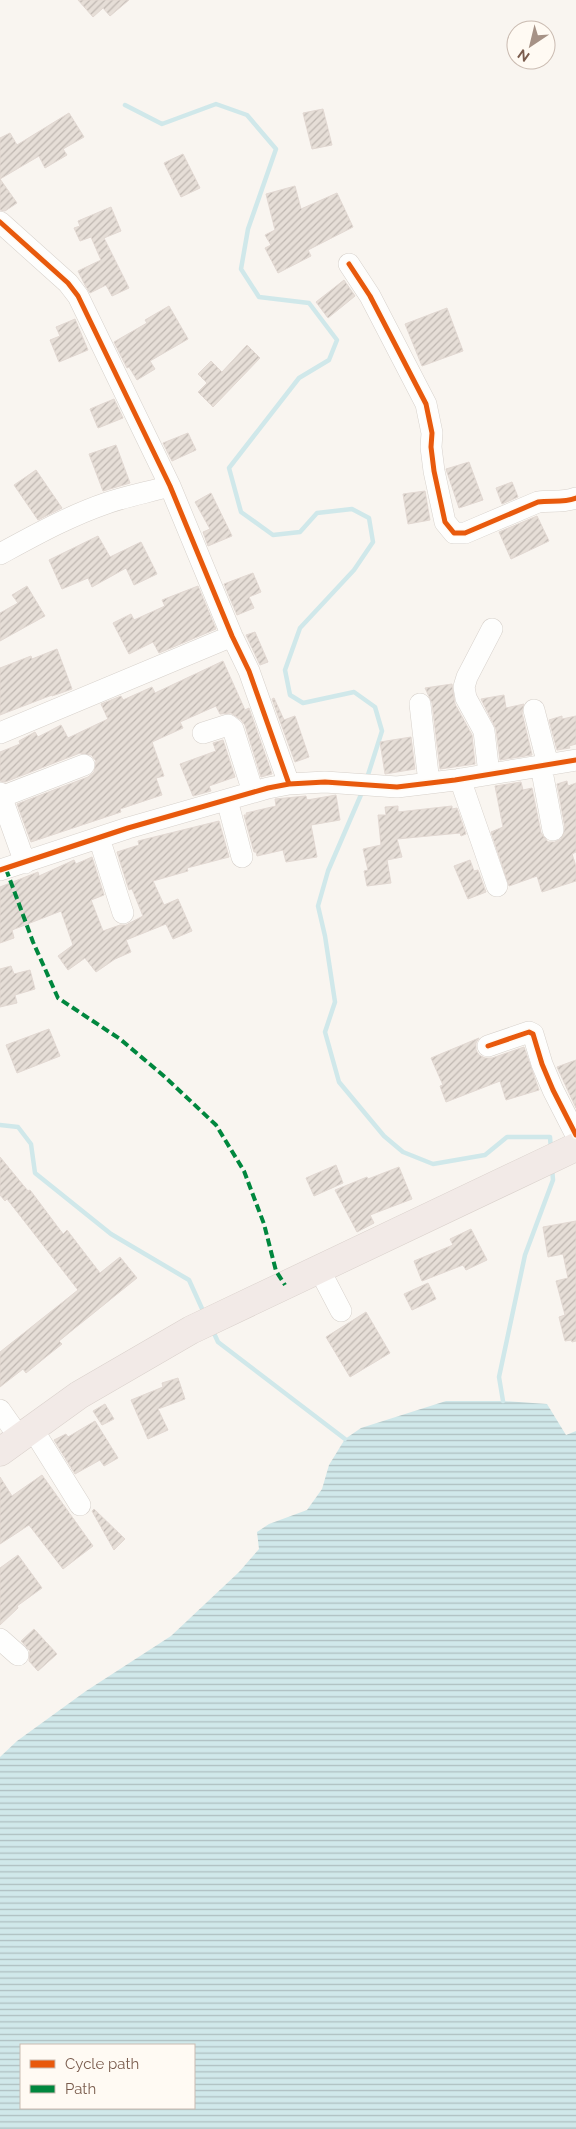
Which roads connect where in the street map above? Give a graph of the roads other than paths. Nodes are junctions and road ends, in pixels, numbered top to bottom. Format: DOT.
graph roads {
  1 [pos="0,222"];
  2 [pos="349,264"];
  3 [pos="170,486"];
  4 [pos="576,498"];
  5 [pos="0,554"];
  6 [pos="492,629"];
  7 [pos="232,636"];
  8 [pos="420,704"];
  9 [pos="534,710"];
  10 [pos="0,733"];
  11 [pos="203,733"];
  12 [pos="576,760"];
  13 [pos="84,765"];
  14 [pos="544,766"];
  15 [pos="489,774"];
  16 [pos="460,779"];
  17 [pos="428,783"];
  18 [pos="289,784"];
  19 [pos="253,792"];
  20 [pos="1,795"];
  21 [pos="227,800"];
  22 [pos="554,830"];
  23 [pos="100,838"];
  24 [pos="242,857"];
  25 [pos="25,863"];
  26 [pos="0,870"];
  27 [pos="497,886"];
  28 [pos="123,913"];
  29 [pos="488,1046"];
  30 [pos="574,1144"];
  31 [pos="319,1269"];
  32 [pos="341,1311"];
  33 [pos="0,1410"];
  34 [pos="17,1439"];
  35 [pos="80,1505"];
  36 [pos="0,1639"];
  37 [pos="18,1655"];
  1 -- 3 [label="street"];
  2 -- 4 [label="street"];
  3 -- 5 [label="street"];
  3 -- 7 [label="street"];
  6 -- 15 [label="street"];
  7 -- 10 [label="street"];
  7 -- 18 [label="street"];
  8 -- 17 [label="street"];
  9 -- 14 [label="street"];
  11 -- 19 [label="street"];
  12 -- 14 [label="street"];
  13 -- 20 [label="street"];
  14 -- 15 [label="street"];
  14 -- 22 [label="street"];
  15 -- 16 [label="street"];
  16 -- 17 [label="street"];
  16 -- 27 [label="street"];
  17 -- 18 [label="street"];
  18 -- 19 [label="street"];
  19 -- 21 [label="street"];
  20 -- 25 [label="street"];
  21 -- 23 [label="street"];
  21 -- 24 [label="street"];
  23 -- 25 [label="street"];
  23 -- 28 [label="street"];
  25 -- 26 [label="street"];
  29 -- 30 [label="street"];
  30 -- 31 [label="highway"];
  31 -- 32 [label="street"];
  31 -- 34 [label="highway"];
  33 -- 34 [label="street"];
  34 -- 35 [label="street"];
  36 -- 37 [label="street"];
}
